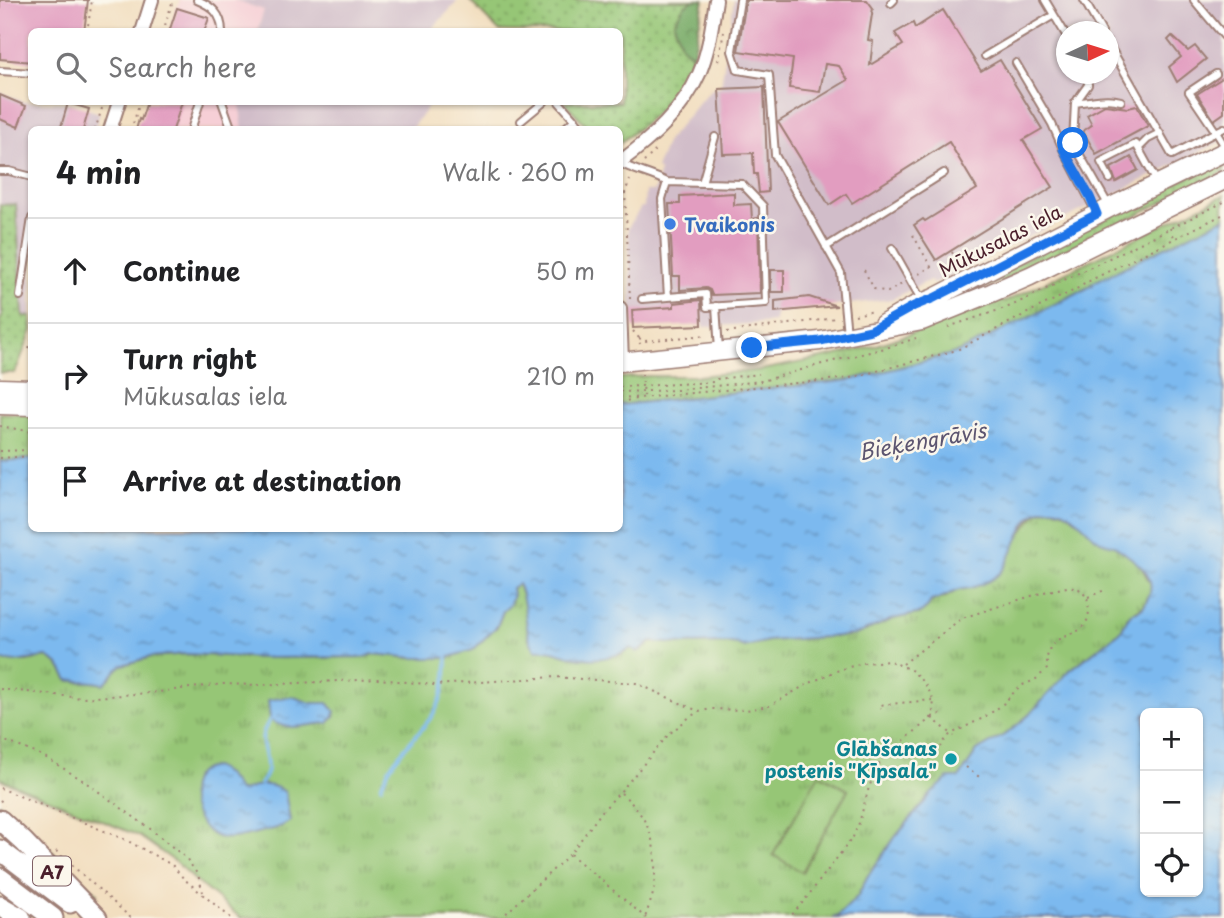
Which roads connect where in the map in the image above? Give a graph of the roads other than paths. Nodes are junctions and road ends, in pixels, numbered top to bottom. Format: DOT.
graph roads {
  1 [pos="152,0"];
  2 [pos="197,0"];
  3 [pos="716,0"];
  4 [pos="740,0"];
  5 [pos="1045,0"];
  6 [pos="1084,0"];
  7 [pos="1194,0"];
  8 [pos="1054,15"];
  9 [pos="1058,21"];
  10 [pos="1096,21"];
  11 [pos="143,28"];
  12 [pos="222,28"];
  13 [pos="1224,36"];
  14 [pos="985,56"];
  15 [pos="1119,62"];
  16 [pos="1016,64"];
  17 [pos="0,71"];
  18 [pos="28,73"];
  19 [pos="1216,74"];
  20 [pos="1088,84"];
  21 [pos="1121,101"];
  22 [pos="1075,103"];
  23 [pos="118,105"];
  24 [pos="199,105"];
  25 [pos="223,105"];
  26 [pos="540,105"];
  27 [pos="562,105"];
  28 [pos="575,119"];
  29 [pos="521,121"];
  30 [pos="111,126"];
  31 [pos="192,126"];
  32 [pos="231,126"];
  33 [pos="567,126"];
  34 [pos="581,126"];
  35 [pos="1224,128"];
  36 [pos="1216,132"];
  37 [pos="1160,133"];
  38 [pos="715,137"];
  39 [pos="1073,143"];
  40 [pos="1224,145"];
  41 [pos="1139,148"];
  42 [pos="1063,149"];
  43 [pos="1224,152"];
  44 [pos="623,160"];
  45 [pos="623,164"];
  46 [pos="0,171"];
  47 [pos="944,173"];
  48 [pos="28,176"];
  49 [pos="1110,179"];
  50 [pos="1224,180"];
  51 [pos="667,182"];
  52 [pos="702,183"];
  53 [pos="1157,184"];
  54 [pos="1103,211"];
  55 [pos="28,244"];
  56 [pos="826,247"];
  57 [pos="892,248"];
  58 [pos="20,296"];
  59 [pos="668,297"];
  60 [pos="642,299"];
  61 [pos="923,303"];
  62 [pos="716,306"];
  63 [pos="871,330"];
  64 [pos="848,336"];
  65 [pos="719,343"];
  66 [pos="623,362"];
  67 [pos="0,388"];
  68 [pos="28,394"];
  69 [pos="28,395"];
  70 [pos="0,405"];
  71 [pos="4,814"];
  72 [pos="0,850"];
  73 [pos="0,878"];
  74 [pos="0,906"];
  75 [pos="21,918"];
  76 [pos="53,918"];
  77 [pos="90,918"];
  78 [pos="97,918"];
  1 -- 11 [label="street"];
  2 -- 12 [label="lane"];
  3 -- 44 [label="street"];
  4 -- 56 [label="lane"];
  5 -- 8 [label="lane"];
  6 -- 10 [label="lane"];
  7 -- 13 [label="lane"];
  8 -- 9 [label="lane"];
  8 -- 14 [label="lane"];
  15 -- 37 [label="lane"];
  16 -- 42 [label="lane"];
  17 -- 18 [label="lane"];
  19 -- 36 [label="lane"];
  20 -- 22 [label="lane"];
  21 -- 22 [label="lane"];
  22 -- 39 [label="lane"];
  23 -- 30 [label="street"];
  24 -- 31 [label="lane"];
  25 -- 32 [label="lane"];
  26 -- 29 [label="lane"];
  27 -- 28 [label="lane"];
  28 -- 33 [label="lane"];
  28 -- 34 [label="lane"];
  35 -- 36 [label="lane"];
  36 -- 37 [label="lane"];
  36 -- 40 [label="lane"];
  37 -- 41 [label="lane"];
  38 -- 52 [label="lane"];
  39 -- 42 [label="lane"];
  39 -- 54 [label="lane"];
  41 -- 49 [label="lane"];
  41 -- 53 [label="lane"];
  42 -- 54 [label="lane"];
  43 -- 53 [label="main road, Mūkusalas iela"];
  45 -- 51 [label="lane"];
  46 -- 48 [label="lane"];
  47 -- 56 [label="lane"];
  50 -- 63 [label="main road, Mūkusalas iela"];
  51 -- 52 [label="lane"];
  51 -- 59 [label="lane"];
  52 -- 62 [label="lane"];
  53 -- 54 [label="main road, Mūkusalas iela"];
  54 -- 61 [label="main road, Mūkusalas iela"];
  55 -- 58 [label="lane"];
  56 -- 64 [label="lane"];
  57 -- 61 [label="lane"];
  59 -- 60 [label="lane"];
  59 -- 62 [label="lane"];
  61 -- 63 [label="main road, Mūkusalas iela"];
  62 -- 65 [label="lane"];
  63 -- 64 [label="main road, Mūkusalas iela"];
  64 -- 65 [label="main road, Mūkusalas iela"];
  65 -- 66 [label="main road, Mūkusalas iela"];
  67 -- 68 [label="main road"];
  69 -- 70 [label="main road"];
  71 -- 78 [label="highway, A7"];
  72 -- 77 [label="highway"];
  73 -- 76 [label="highway"];
  74 -- 75 [label="highway"];
}
